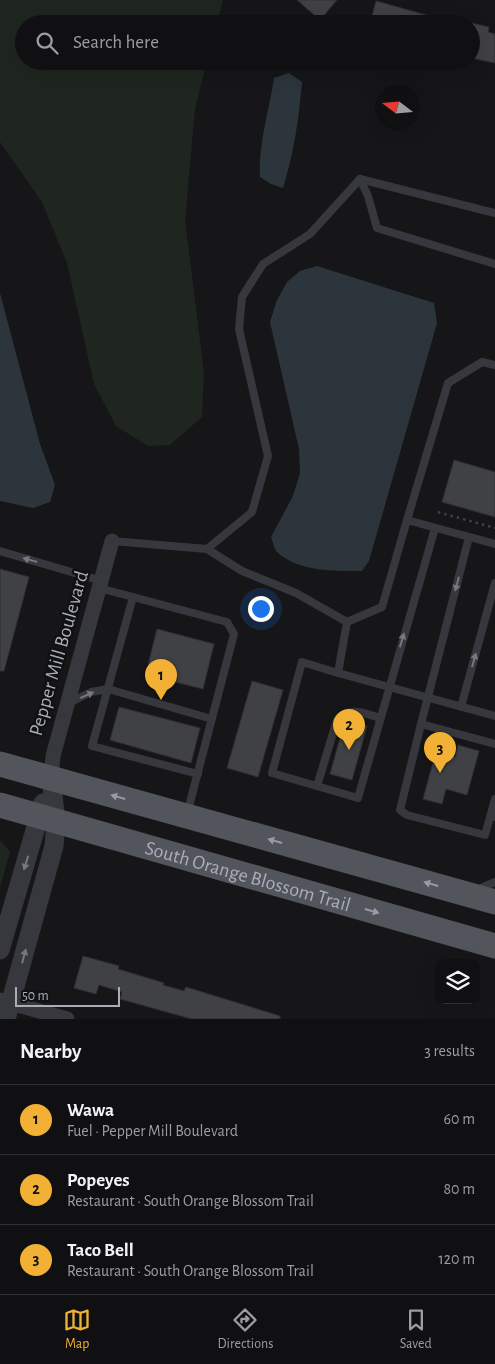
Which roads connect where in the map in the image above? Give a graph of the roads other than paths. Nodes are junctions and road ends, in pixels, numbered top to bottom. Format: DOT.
graph roads {
  1 [pos="360,179"];
  2 [pos="495,214"];
  3 [pos="495,264"];
  4 [pos="495,365"];
  5 [pos="407,520"];
  6 [pos="435,528"];
  7 [pos="469,537"];
  8 [pos="112,541"];
  9 [pos="495,544"];
  10 [pos="208,549"];
  11 [pos="0,551"];
  12 [pos="495,583"];
  13 [pos="100,585"];
  14 [pos="133,597"];
  15 [pos="347,622"];
  16 [pos="338,673"];
  17 [pos="388,687"];
  18 [pos="108,689"];
  19 [pos="426,697"];
  20 [pos="68,703"];
  21 [pos="461,707"];
  22 [pos="495,716"];
  23 [pos="380,718"];
  24 [pos="212,719"];
  25 [pos="421,724"];
  26 [pos="495,744"];
  27 [pos="0,764"];
  28 [pos="198,774"];
  29 [pos="51,778"];
  30 [pos="317,786"];
  31 [pos="495,799"];
  32 [pos="0,805"];
  33 [pos="187,816"];
  34 [pos="493,817"];
  35 [pos="48,818"];
  36 [pos="495,882"];
  37 [pos="465,894"];
  38 [pos="495,902"];
  39 [pos="495,946"];
  40 [pos="0,950"];
  41 [pos="6,1007"];
  42 [pos="68,1019"];
  1 -- 2 [label="lane"];
  1 -- 3 [label="lane"];
  1 -- 10 [label="lane"];
  4 -- 5 [label="lane"];
  5 -- 6 [label="lane"];
  5 -- 15 [label="lane"];
  6 -- 7 [label="lane"];
  17 -- 6 [label="lane, one-way"];
  7 -- 9 [label="lane"];
  7 -- 19 [label="lane, one-way"];
  8 -- 10 [label="lane"];
  8 -- 13 [label="street, Pepper Mill Boulevard"];
  10 -- 15 [label="lane"];
  13 -- 11 [label="lane, one-way"];
  21 -- 12 [label="lane, one-way"];
  13 -- 14 [label="lane"];
  13 -- 20 [label="street, Pepper Mill Boulevard"];
  14 -- 18 [label="lane"];
  14 -- 24 [label="lane"];
  15 -- 16 [label="lane"];
  16 -- 17 [label="lane"];
  16 -- 30 [label="lane"];
  17 -- 19 [label="lane"];
  17 -- 23 [label="lane"];
  20 -- 18 [label="lane, one-way"];
  18 -- 24 [label="lane"];
  18 -- 28 [label="lane"];
  19 -- 21 [label="lane"];
  19 -- 25 [label="lane"];
  20 -- 29 [label="street, Pepper Mill Boulevard"];
  21 -- 22 [label="lane"];
  23 -- 30 [label="lane"];
  23 -- 30 [label="lane"];
  24 -- 28 [label="lane"];
  25 -- 26 [label="lane"];
  25 -- 34 [label="lane"];
  27 -- 29 [label="main road, South Orange Blossom Trail"];
  28 -- 33 [label="lane"];
  33 -- 29 [label="main road, South Orange Blossom Trail, one-way"];
  29 -- 35 [label="street, Pepper Mill Boulevard"];
  31 -- 34 [label="lane"];
  32 -- 35 [label="main road, South Orange Blossom Trail"];
  37 -- 33 [label="main road, South Orange Blossom Trail, one-way"];
  35 -- 39 [label="main road, South Orange Blossom Trail, one-way"];
  35 -- 40 [label="street, Pepper Mill Boulevard, one-way"];
  41 -- 35 [label="street, Pepper Mill Boulevard, one-way"];
  36 -- 37 [label="lane"];
  37 -- 38 [label="main road, South Orange Blossom Trail"];
  41 -- 42 [label="street"];
}
